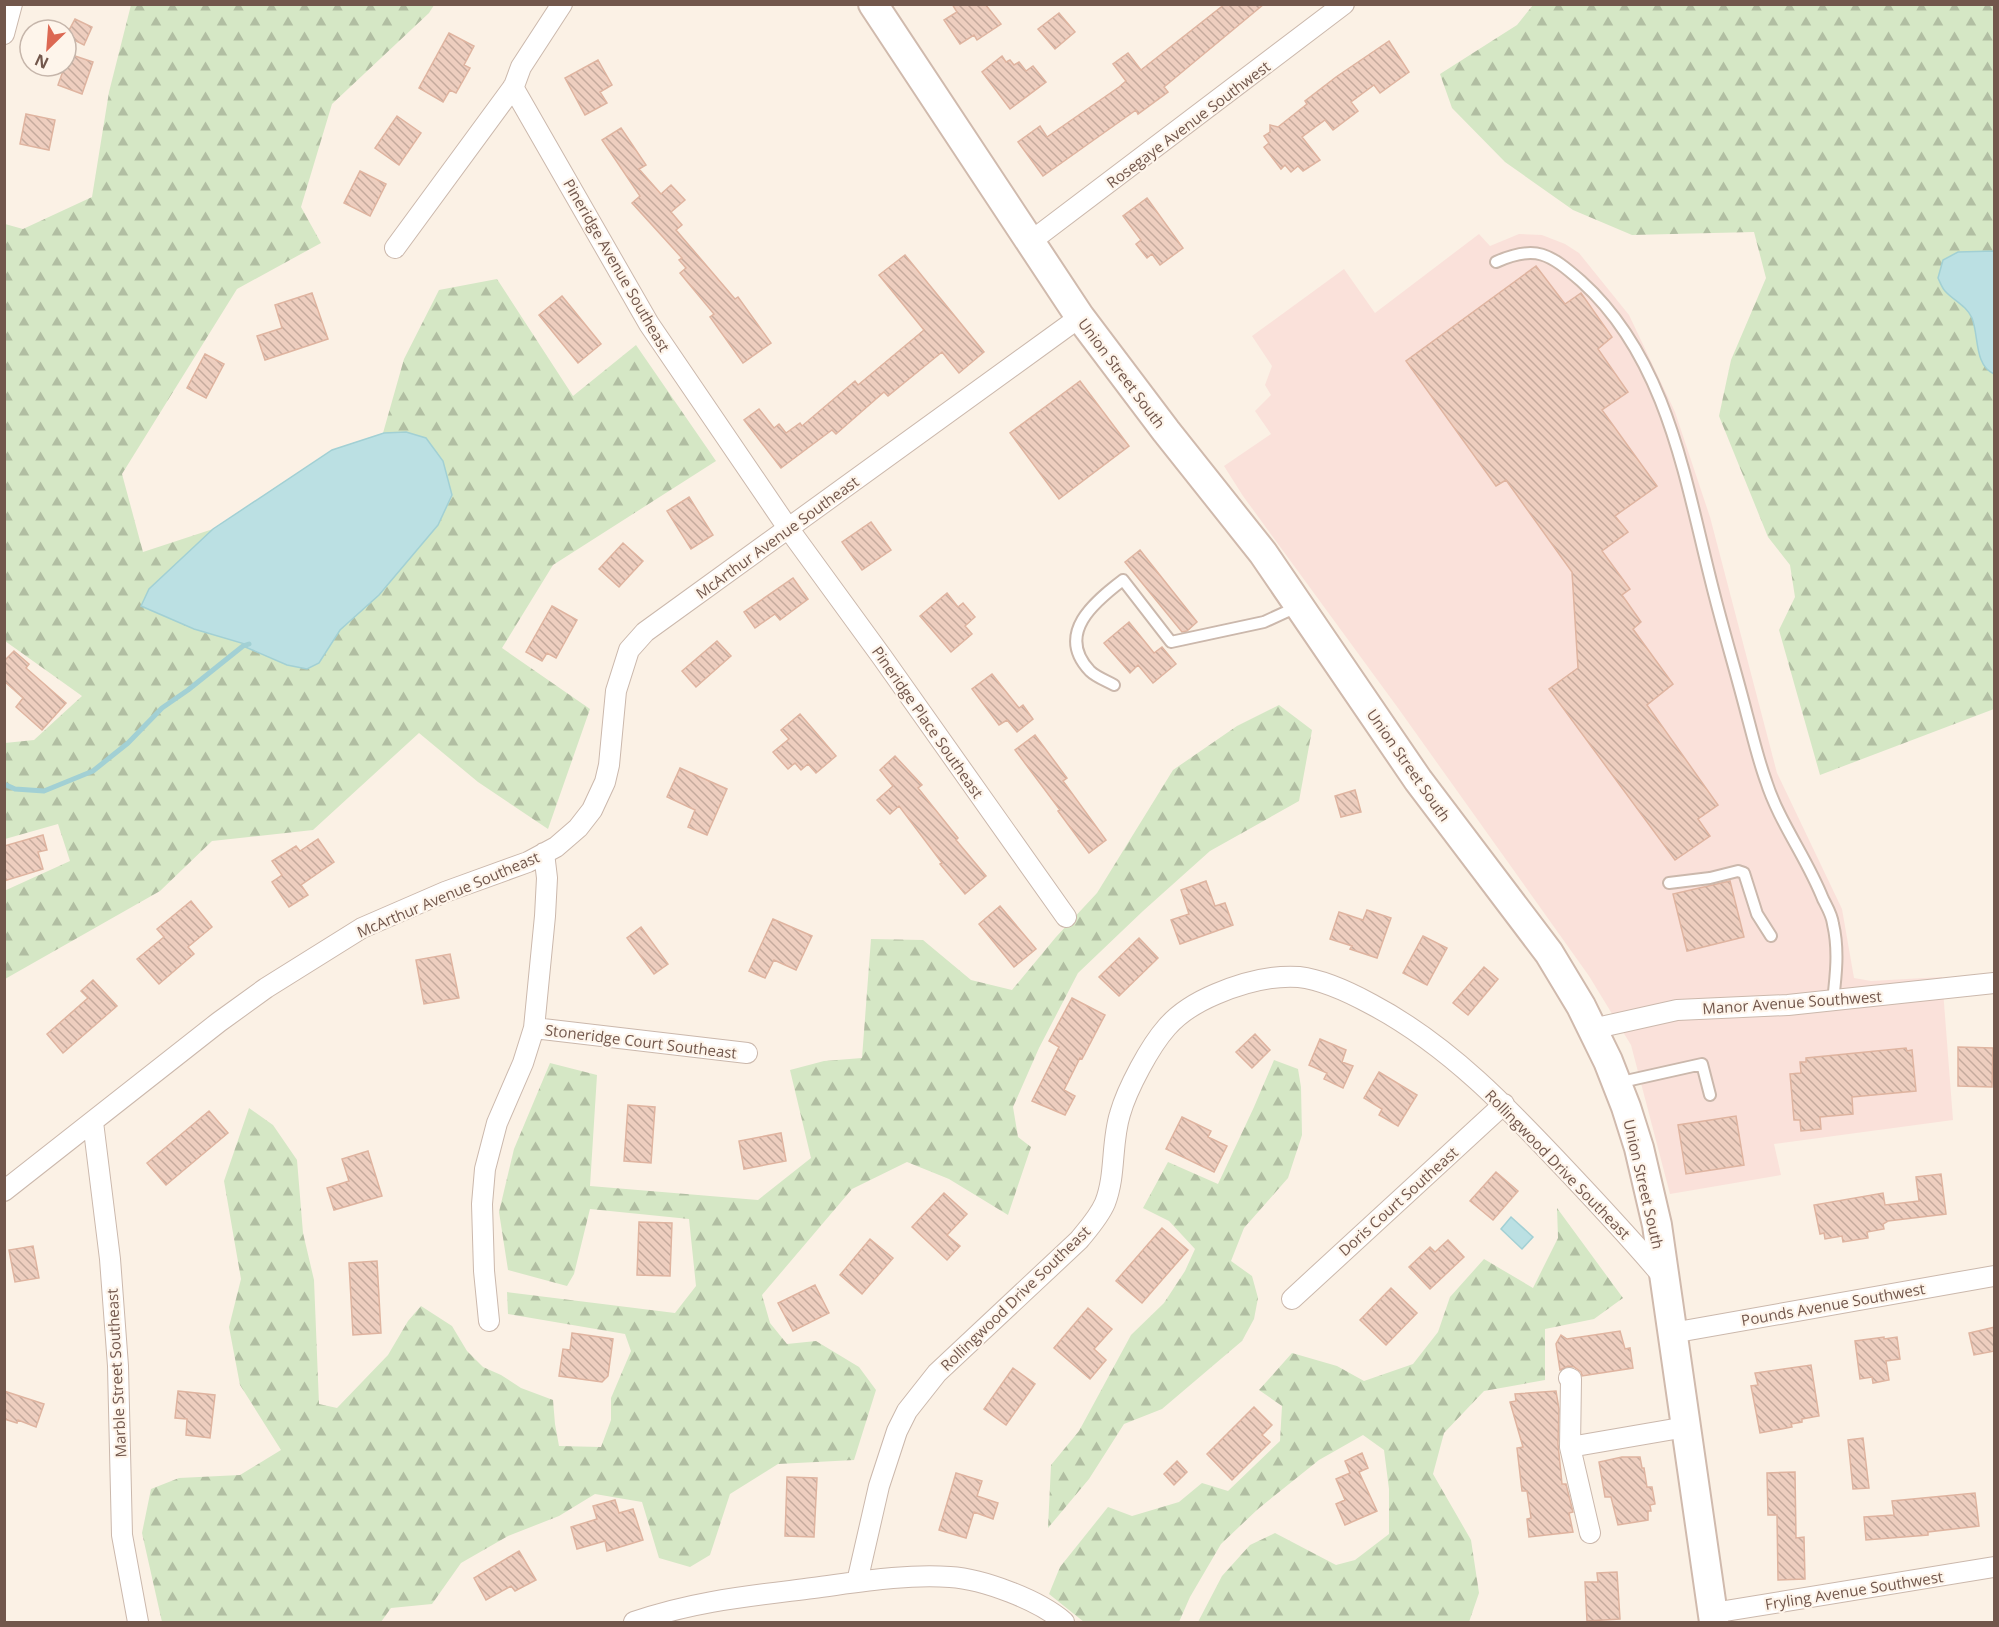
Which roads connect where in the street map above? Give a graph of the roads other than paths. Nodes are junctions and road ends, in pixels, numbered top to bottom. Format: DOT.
graph roads {
  1 [pos="12,4"];
  2 [pos="562,4"];
  3 [pos="1344,4"];
  4 [pos="880,7"];
  5 [pos="4,34"];
  6 [pos="513,87"];
  7 [pos="1030,242"];
  8 [pos="395,248"];
  9 [pos="1496,261"];
  10 [pos="1080,317"];
  11 [pos="788,528"];
  12 [pos="1299,606"];
  13 [pos="1114,685"];
  14 [pos="544,854"];
  15 [pos="1669,883"];
  16 [pos="1066,917"];
  17 [pos="1771,936"];
  18 [pos="1995,983"];
  19 [pos="1833,1001"];
  20 [pos="534,1028"];
  21 [pos="1592,1029"];
  22 [pos="747,1053"];
  23 [pos="1616,1083"];
  24 [pos="1710,1095"];
  25 [pos="1504,1104"];
  26 [pos="93,1122"];
  27 [pos="4,1191"];
  28 [pos="1995,1276"];
  29 [pos="1664,1278"];
  30 [pos="1292,1299"];
  31 [pos="489,1321"];
  32 [pos="1672,1333"];
  33 [pos="1569,1378"];
  34 [pos="1686,1427"];
  35 [pos="1570,1447"];
  36 [pos="1590,1533"];
  37 [pos="1995,1567"];
  38 [pos="857,1582"];
  39 [pos="1714,1618"];
  40 [pos="138,1623"];
  41 [pos="634,1623"];
  42 [pos="1064,1623"];
  1 -- 5 [label="street"];
  2 -- 6 [label="street"];
  3 -- 7 [label="street, Rosegaye Avenue Southwest"];
  4 -- 7 [label="main road, Union Street South"];
  6 -- 8 [label="street"];
  6 -- 11 [label="street, Pineridge Avenue Southeast"];
  7 -- 10 [label="main road, Union Street South"];
  9 -- 19 [label="lane"];
  10 -- 11 [label="street, McArthur Avenue Southeast"];
  10 -- 12 [label="main road, Union Street South"];
  11 -- 14 [label="street, McArthur Avenue Southeast"];
  11 -- 16 [label="street, Pineridge Place Southeast"];
  12 -- 13 [label="lane"];
  12 -- 21 [label="main road, Union Street South"];
  14 -- 20 [label="street"];
  14 -- 26 [label="street, McArthur Avenue Southeast"];
  15 -- 17 [label="lane"];
  18 -- 19 [label="street, Manor Avenue Southwest"];
  19 -- 21 [label="street, Manor Avenue Southwest"];
  20 -- 22 [label="street, Stoneridge Court Southeast"];
  20 -- 31 [label="street"];
  21 -- 23 [label="main road, Union Street South"];
  23 -- 24 [label="lane"];
  23 -- 29 [label="main road, Union Street South"];
  25 -- 29 [label="street, Rollingwood Drive Southeast"];
  25 -- 30 [label="street, Doris Court Southeast"];
  25 -- 38 [label="street, Rollingwood Drive Southeast"];
  26 -- 27 [label="street, McArthur Avenue Southeast"];
  26 -- 40 [label="street, Marble Street Southeast"];
  28 -- 32 [label="street, Pounds Avenue Southwest"];
  29 -- 32 [label="main road, Union Street South"];
  32 -- 34 [label="main road, Union Street South"];
  33 -- 35 [label="street"];
  34 -- 35 [label="street"];
  34 -- 39 [label="main road, Union Street South"];
  35 -- 36 [label="street"];
  37 -- 39 [label="street, Fryling Avenue Southwest"];
  38 -- 41 [label="street"];
  38 -- 42 [label="street"];
}
